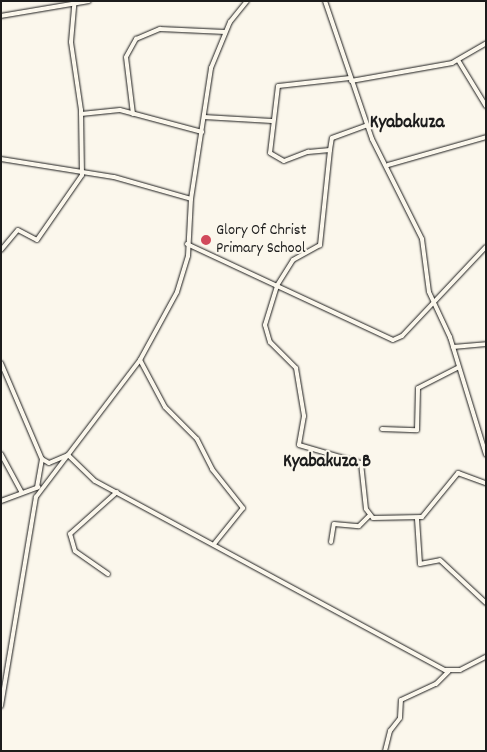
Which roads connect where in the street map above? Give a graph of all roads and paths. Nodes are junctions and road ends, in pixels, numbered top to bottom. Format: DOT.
graph roads {
  1 [pos="88,1"];
  2 [pos="325,1"];
  3 [pos="243,2"];
  4 [pos="74,4"];
  5 [pos="1,16"];
  6 [pos="225,32"];
  7 [pos="486,43"];
  8 [pos="458,60"];
  9 [pos="350,80"];
  10 [pos="486,106"];
  11 [pos="81,114"];
  12 [pos="133,114"];
  13 [pos="204,117"];
  14 [pos="272,121"];
  15 [pos="367,125"];
  16 [pos="202,132"];
  17 [pos="486,137"];
  18 [pos="330,150"];
  19 [pos="384,157"];
  20 [pos="1,160"];
  21 [pos="393,162"];
  22 [pos="388,165"];
  23 [pos="82,175"];
  24 [pos="191,199"];
  25 [pos="186,244"];
  26 [pos="486,248"];
  27 [pos="1,250"];
  28 [pos="277,286"];
  29 [pos="433,300"];
  30 [pos="486,344"];
  31 [pos="453,348"];
  32 [pos="140,360"];
  33 [pos="1,363"];
  34 [pos="457,368"];
  35 [pos="382,429"];
  36 [pos="1,454"];
  37 [pos="68,455"];
  38 [pos="486,455"];
  39 [pos="42,459"];
  40 [pos="486,483"];
  41 [pos="43,485"];
  42 [pos="36,488"];
  43 [pos="117,492"];
  44 [pos="22,493"];
  45 [pos="1,501"];
  46 [pos="369,516"];
  47 [pos="417,519"];
  48 [pos="332,542"];
  49 [pos="215,543"];
  50 [pos="108,574"];
  51 [pos="486,603"];
  52 [pos="486,657"];
  53 [pos="449,671"];
  54 [pos="1,706"];
  55 [pos="385,751"];
  1 -- 4 [label="street"];
  2 -- 9 [label="street"];
  3 -- 6 [label="street"];
  4 -- 5 [label="street"];
  4 -- 11 [label="street"];
  6 -- 12 [label="street"];
  6 -- 13 [label="street"];
  7 -- 8 [label="street"];
  8 -- 9 [label="street"];
  8 -- 10 [label="street"];
  9 -- 14 [label="street"];
  9 -- 15 [label="street"];
  11 -- 12 [label="street"];
  11 -- 23 [label="street"];
  12 -- 16 [label="street"];
  13 -- 14 [label="street"];
  13 -- 16 [label="street"];
  14 -- 18 [label="street"];
  15 -- 18 [label="street"];
  15 -- 19 [label="street"];
  16 -- 24 [label="street"];
  17 -- 21 [label="street"];
  18 -- 28 [label="street"];
  19 -- 21 [label="street"];
  19 -- 22 [label="street"];
  20 -- 23 [label="street"];
  21 -- 22 [label="street"];
  22 -- 29 [label="street"];
  23 -- 24 [label="street"];
  23 -- 27 [label="street"];
  24 -- 25 [label="street"];
  25 -- 28 [label="street"];
  25 -- 32 [label="street"];
  26 -- 29 [label="street"];
  28 -- 29 [label="street"];
  28 -- 46 [label="street"];
  29 -- 31 [label="street"];
  30 -- 31 [label="street"];
  31 -- 34 [label="street"];
  32 -- 37 [label="street"];
  32 -- 49 [label="street"];
  33 -- 39 [label="street"];
  34 -- 35 [label="street"];
  34 -- 38 [label="street"];
  36 -- 44 [label="street"];
  37 -- 39 [label="street"];
  37 -- 41 [label="street"];
  37 -- 43 [label="street"];
  39 -- 42 [label="street"];
  40 -- 47 [label="street"];
  41 -- 42 [label="street"];
  41 -- 54 [label="street"];
  42 -- 44 [label="street"];
  43 -- 49 [label="street"];
  43 -- 50 [label="street"];
  44 -- 45 [label="street"];
  46 -- 47 [label="street"];
  46 -- 48 [label="street"];
  47 -- 51 [label="street"];
  49 -- 53 [label="street"];
  52 -- 53 [label="street"];
  53 -- 55 [label="street"];
}
